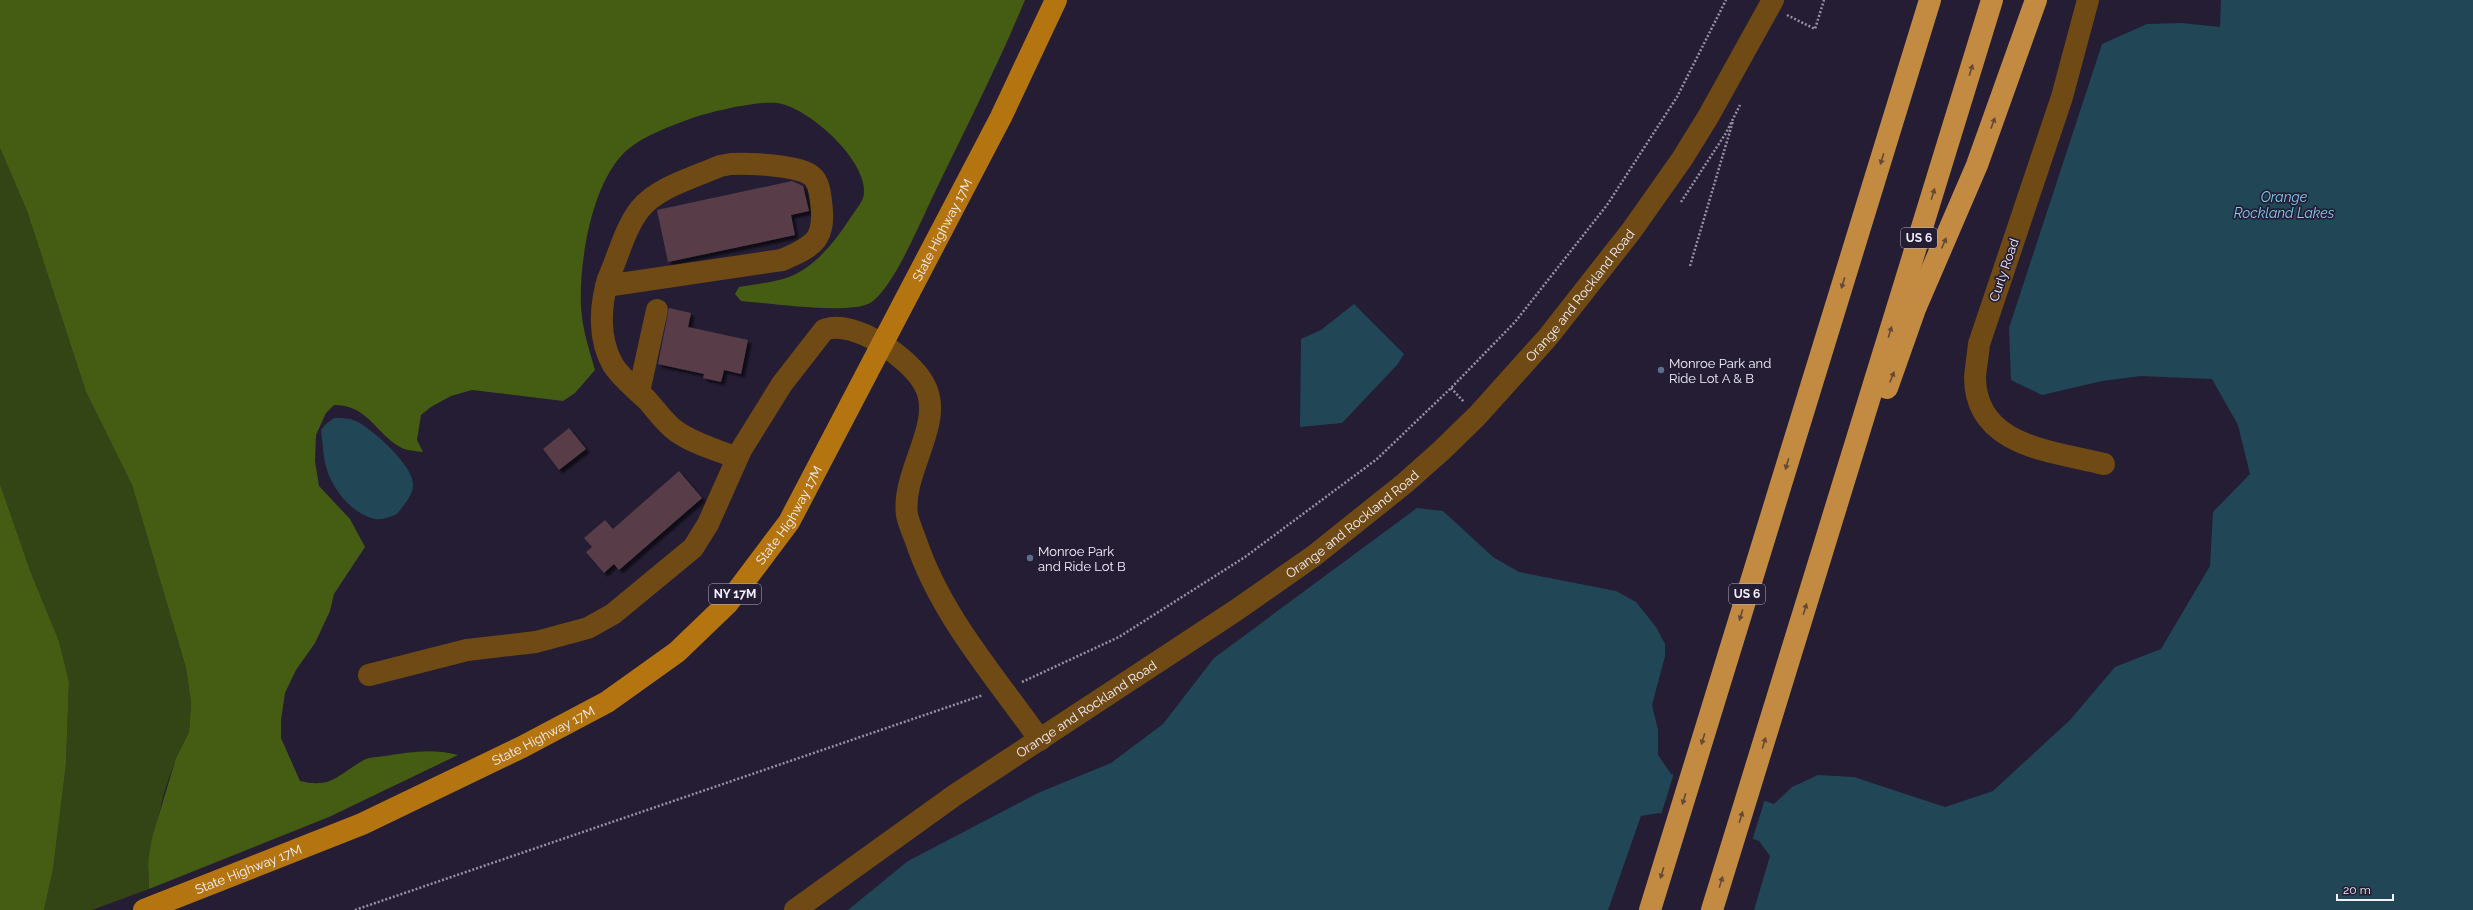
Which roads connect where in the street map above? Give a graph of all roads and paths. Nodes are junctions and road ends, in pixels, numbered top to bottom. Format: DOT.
graph roads {
  1 [pos="1056,0"];
  2 [pos="1726,0"];
  3 [pos="1824,0"];
  4 [pos="1916,0"];
  5 [pos="1930,0"];
  6 [pos="1992,0"];
  7 [pos="2036,0"];
  8 [pos="2088,0"];
  9 [pos="1780,8"];
  10 [pos="1734,117"];
  11 [pos="1894,122"];
  12 [pos="1690,266"];
  13 [pos="606,286"];
  14 [pos="657,310"];
  15 [pos="883,345"];
  16 [pos="639,392"];
  17 [pos="737,458"];
  18 [pos="2104,464"];
  19 [pos="1846,476"];
  20 [pos="369,675"];
  21 [pos="1004,688"];
  22 [pos="1040,740"];
  23 [pos="144,910"];
  24 [pos="355,910"];
  25 [pos="795,910"];
  26 [pos="1650,910"];
  27 [pos="1712,910"];
  1 -- 15 [label="main road, State Highway 17M / NY 17M"];
  2 -- 21 [label="path"];
  3 -- 9 [label="path"];
  4 -- 11 [label="highway"];
  5 -- 11 [label="highway, US 6"];
  19 -- 6 [label="highway, US 6, one-way"];
  19 -- 7 [label="highway, one-way"];
  8 -- 18 [label="street, Curly Road"];
  9 -- 22 [label="street, Orange and Rockland Road"];
  10 -- 12 [label="path"];
  11 -- 26 [label="highway, US 6, one-way"];
  13 -- 13 [label="street"];
  13 -- 16 [label="street"];
  14 -- 16 [label="street"];
  15 -- 17 [label="street"];
  15 -- 21 [label="street"];
  15 -- 23 [label="main road, State Highway 17M / NY 17M"];
  16 -- 17 [label="street"];
  17 -- 20 [label="street"];
  27 -- 19 [label="highway, US 6, one-way"];
  21 -- 22 [label="street"];
  21 -- 24 [label="path"];
  22 -- 25 [label="street, Orange and Rockland Road"];
}
